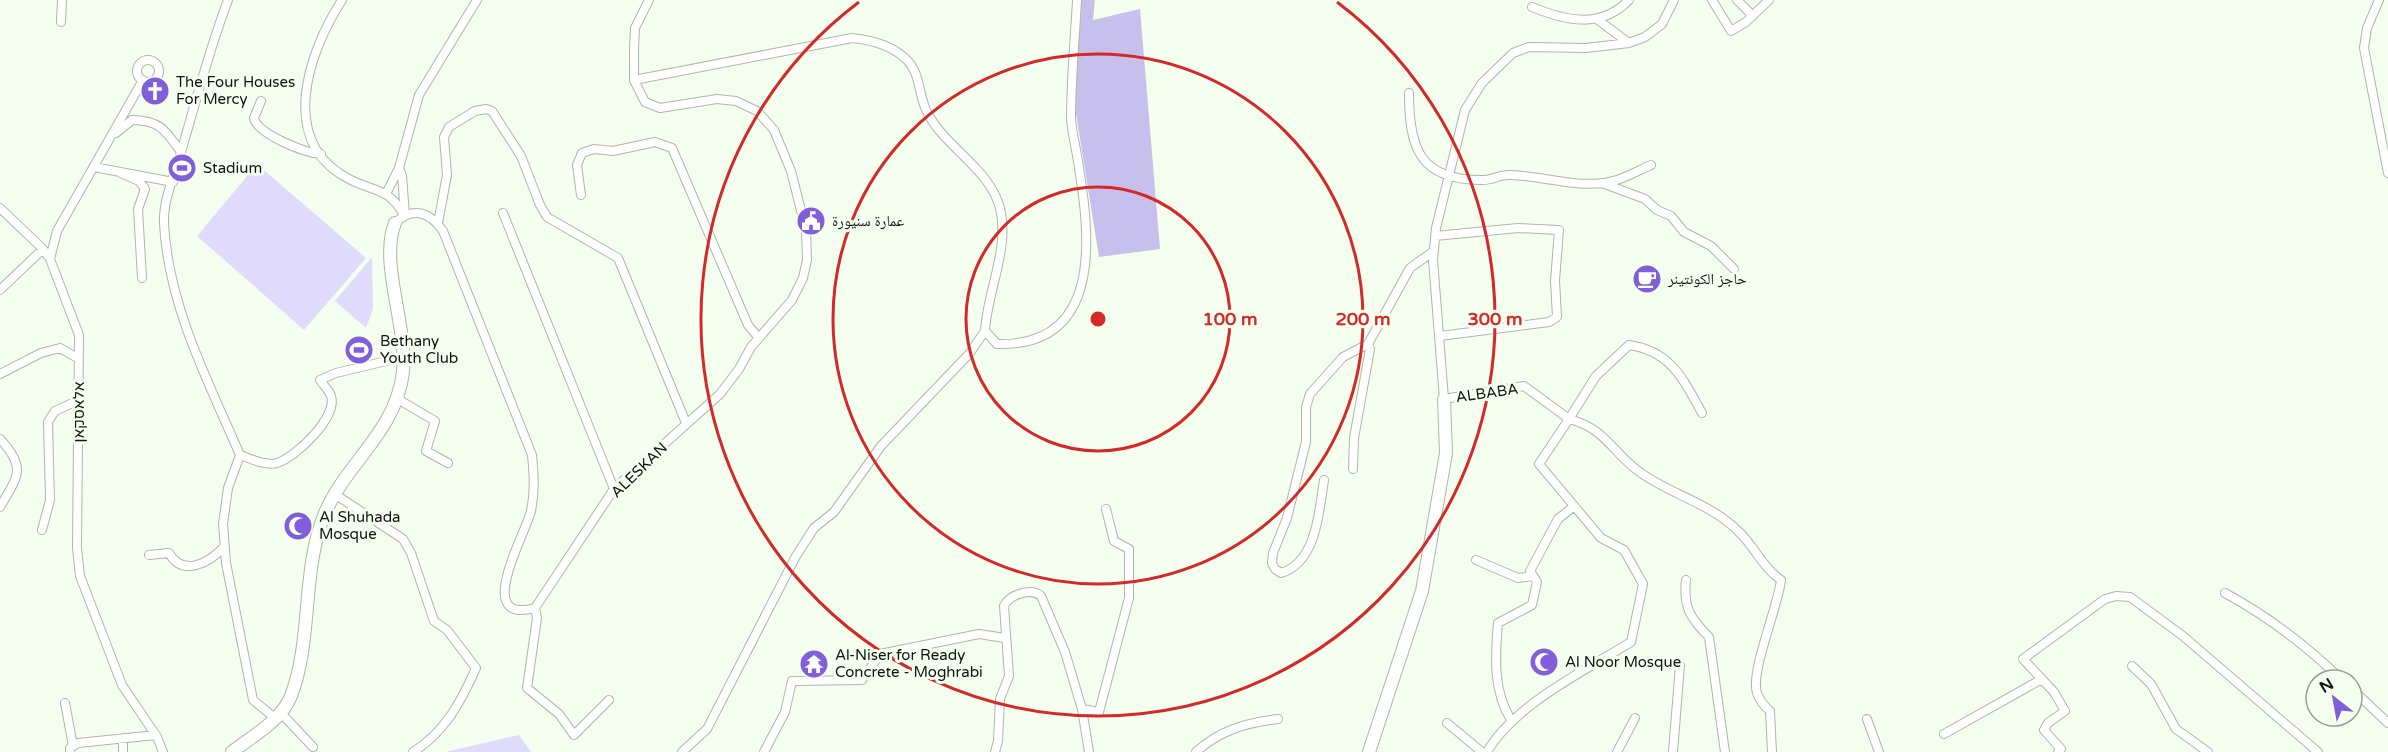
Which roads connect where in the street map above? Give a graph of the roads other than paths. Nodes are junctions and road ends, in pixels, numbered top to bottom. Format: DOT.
graph roads {
  1 [pos="62,0"];
  2 [pos="228,0"];
  3 [pos="342,0"];
  4 [pos="477,0"];
  5 [pos="649,0"];
  6 [pos="1077,0"];
  7 [pos="1629,0"];
  8 [pos="1674,0"];
  9 [pos="1712,0"];
  10 [pos="1737,0"];
  11 [pos="1769,0"];
  12 [pos="2379,0"];
  13 [pos="1532,8"];
  14 [pos="1753,16"];
  15 [pos="1598,20"];
  16 [pos="61,22"];
  17 [pos="1629,43"];
  18 [pos="143,80"];
  19 [pos="634,80"];
  20 [pos="1409,93"];
  21 [pos="261,101"];
  22 [pos="111,137"];
  23 [pos="181,152"];
  24 [pos="321,154"];
  25 [pos="1651,165"];
  26 [pos="94,167"];
  27 [pos="399,168"];
  28 [pos="121,173"];
  29 [pos="2388,173"];
  30 [pos="1448,175"];
  31 [pos="173,182"];
  32 [pos="1601,183"];
  33 [pos="386,194"];
  34 [pos="581,195"];
  35 [pos="0,208"];
  36 [pos="503,213"];
  37 [pos="400,220"];
  38 [pos="438,223"];
  39 [pos="1435,236"];
  40 [pos="44,249"];
  41 [pos="1434,251"];
  42 [pos="50,259"];
  43 [pos="1734,269"];
  44 [pos="142,278"];
  45 [pos="0,290"];
  46 [pos="985,331"];
  47 [pos="1440,336"];
  48 [pos="758,338"];
  49 [pos="1368,344"];
  50 [pos="403,357"];
  51 [pos="79,358"];
  52 [pos="0,374"];
  53 [pos="396,398"];
  54 [pos="1444,399"];
  55 [pos="79,400"];
  56 [pos="1702,413"];
  57 [pos="1569,418"];
  58 [pos="686,423"];
  59 [pos="0,439"];
  60 [pos="240,455"];
  61 [pos="448,463"];
  62 [pos="1353,469"];
  63 [pos="1324,480"];
  64 [pos="614,489"];
  65 [pos="336,495"];
  66 [pos="0,507"];
  67 [pos="1573,507"];
  68 [pos="1106,509"];
  69 [pos="42,530"];
  70 [pos="224,547"];
  71 [pos="149,555"];
  72 [pos="1476,560"];
  73 [pos="1533,576"];
  74 [pos="1686,580"];
  75 [pos="2225,593"];
  76 [pos="535,608"];
  77 [pos="1005,638"];
  78 [pos="1680,665"];
  79 [pos="2132,666"];
  80 [pos="2330,668"];
  81 [pos="2042,679"];
  82 [pos="609,700"];
  83 [pos="2364,700"];
  84 [pos="65,703"];
  85 [pos="1082,709"];
  86 [pos="277,715"];
  87 [pos="1635,718"];
  88 [pos="1278,719"];
  89 [pos="1867,719"];
  90 [pos="1511,720"];
  91 [pos="1447,723"];
  92 [pos="2388,723"];
  93 [pos="1944,734"];
  94 [pos="156,735"];
  95 [pos="123,738"];
  96 [pos="313,747"];
  97 [pos="71,749"];
  98 [pos="123,752"];
  99 [pos="162,752"];
  100 [pos="232,752"];
  101 [pos="413,752"];
  102 [pos="682,752"];
  103 [pos="764,752"];
  104 [pos="995,752"];
  105 [pos="1089,752"];
  106 [pos="1196,752"];
  107 [pos="1369,752"];
  108 [pos="1482,752"];
  109 [pos="1487,752"];
  110 [pos="1617,752"];
  111 [pos="1672,752"];
  112 [pos="1725,752"];
  113 [pos="1772,752"];
  114 [pos="1879,752"];
  115 [pos="2058,752"];
  116 [pos="2208,752"];
  117 [pos="2318,752"];
  1 -- 16 [label="street"];
  2 -- 23 [label="street"];
  3 -- 24 [label="street"];
  4 -- 27 [label="street"];
  5 -- 19 [label="street"];
  6 -- 46 [label="street"];
  7 -- 15 [label="street"];
  8 -- 17 [label="street"];
  9 -- 14 [label="street"];
  10 -- 14 [label="street"];
  11 -- 14 [label="street"];
  12 -- 29 [label="street"];
  13 -- 15 [label="street"];
  15 -- 17 [label="street"];
  17 -- 30 [label="street"];
  18 -- 22 [label="street"];
  19 -- 46 [label="street"];
  19 -- 48 [label="street, ALESKAN"];
  20 -- 30 [label="street"];
  21 -- 24 [label="street"];
  22 -- 23 [label="street"];
  22 -- 26 [label="street"];
  23 -- 31 [label="street"];
  24 -- 33 [label="street"];
  25 -- 32 [label="street"];
  26 -- 28 [label="street"];
  26 -- 42 [label="street"];
  27 -- 33 [label="street"];
  27 -- 37 [label="street"];
  28 -- 31 [label="street"];
  28 -- 44 [label="street"];
  30 -- 32 [label="street"];
  30 -- 39 [label="street"];
  31 -- 60 [label="street"];
  32 -- 43 [label="street"];
  33 -- 37 [label="street"];
  34 -- 48 [label="street"];
  35 -- 40 [label="street, אלאסקאן"];
  36 -- 64 [label="street"];
  37 -- 38 [label="street"];
  37 -- 50 [label="street"];
  38 -- 58 [label="street"];
  38 -- 76 [label="street"];
  39 -- 41 [label="street"];
  39 -- 47 [label="street"];
  40 -- 42 [label="street, אלאסקאן"];
  40 -- 45 [label="street"];
  41 -- 47 [label="street"];
  41 -- 49 [label="street"];
  42 -- 51 [label="street, אלאסקאן"];
  46 -- 102 [label="street"];
  47 -- 54 [label="street"];
  48 -- 58 [label="street, ALESKAN"];
  49 -- 62 [label="street"];
  49 -- 63 [label="street"];
  50 -- 53 [label="street"];
  50 -- 60 [label="street"];
  51 -- 52 [label="street"];
  51 -- 55 [label="street, אלאסקאן"];
  53 -- 61 [label="street"];
  53 -- 65 [label="street"];
  54 -- 57 [label="street, ALBABA"];
  54 -- 107 [label="street, ALBABA"];
  55 -- 69 [label="street"];
  55 -- 94 [label="street, אלאסקאן"];
  56 -- 57 [label="street"];
  57 -- 67 [label="street"];
  57 -- 113 [label="street, ALBABA"];
  58 -- 64 [label="street, ALESKAN"];
  59 -- 66 [label="street"];
  60 -- 70 [label="street"];
  64 -- 76 [label="street, ALESKAN"];
  65 -- 86 [label="street"];
  65 -- 101 [label="street"];
  67 -- 73 [label="street"];
  67 -- 90 [label="street"];
  68 -- 85 [label="street"];
  70 -- 71 [label="street"];
  70 -- 86 [label="street"];
  72 -- 73 [label="street"];
  73 -- 90 [label="street"];
  74 -- 112 [label="street"];
  75 -- 80 [label="street"];
  76 -- 82 [label="street"];
  77 -- 85 [label="street"];
  77 -- 103 [label="street"];
  77 -- 104 [label="street"];
  78 -- 111 [label="street"];
  79 -- 116 [label="street"];
  81 -- 93 [label="street"];
  81 -- 115 [label="street"];
  81 -- 117 [label="street"];
  83 -- 92 [label="street"];
  84 -- 97 [label="street"];
  85 -- 105 [label="street"];
  86 -- 96 [label="street"];
  86 -- 100 [label="street"];
  87 -- 110 [label="street"];
  88 -- 106 [label="street"];
  89 -- 114 [label="street"];
  90 -- 109 [label="street"];
  91 -- 108 [label="street"];
  94 -- 95 [label="street"];
  94 -- 99 [label="street, אלאסקאן"];
  95 -- 97 [label="street"];
  95 -- 98 [label="street"];
}
